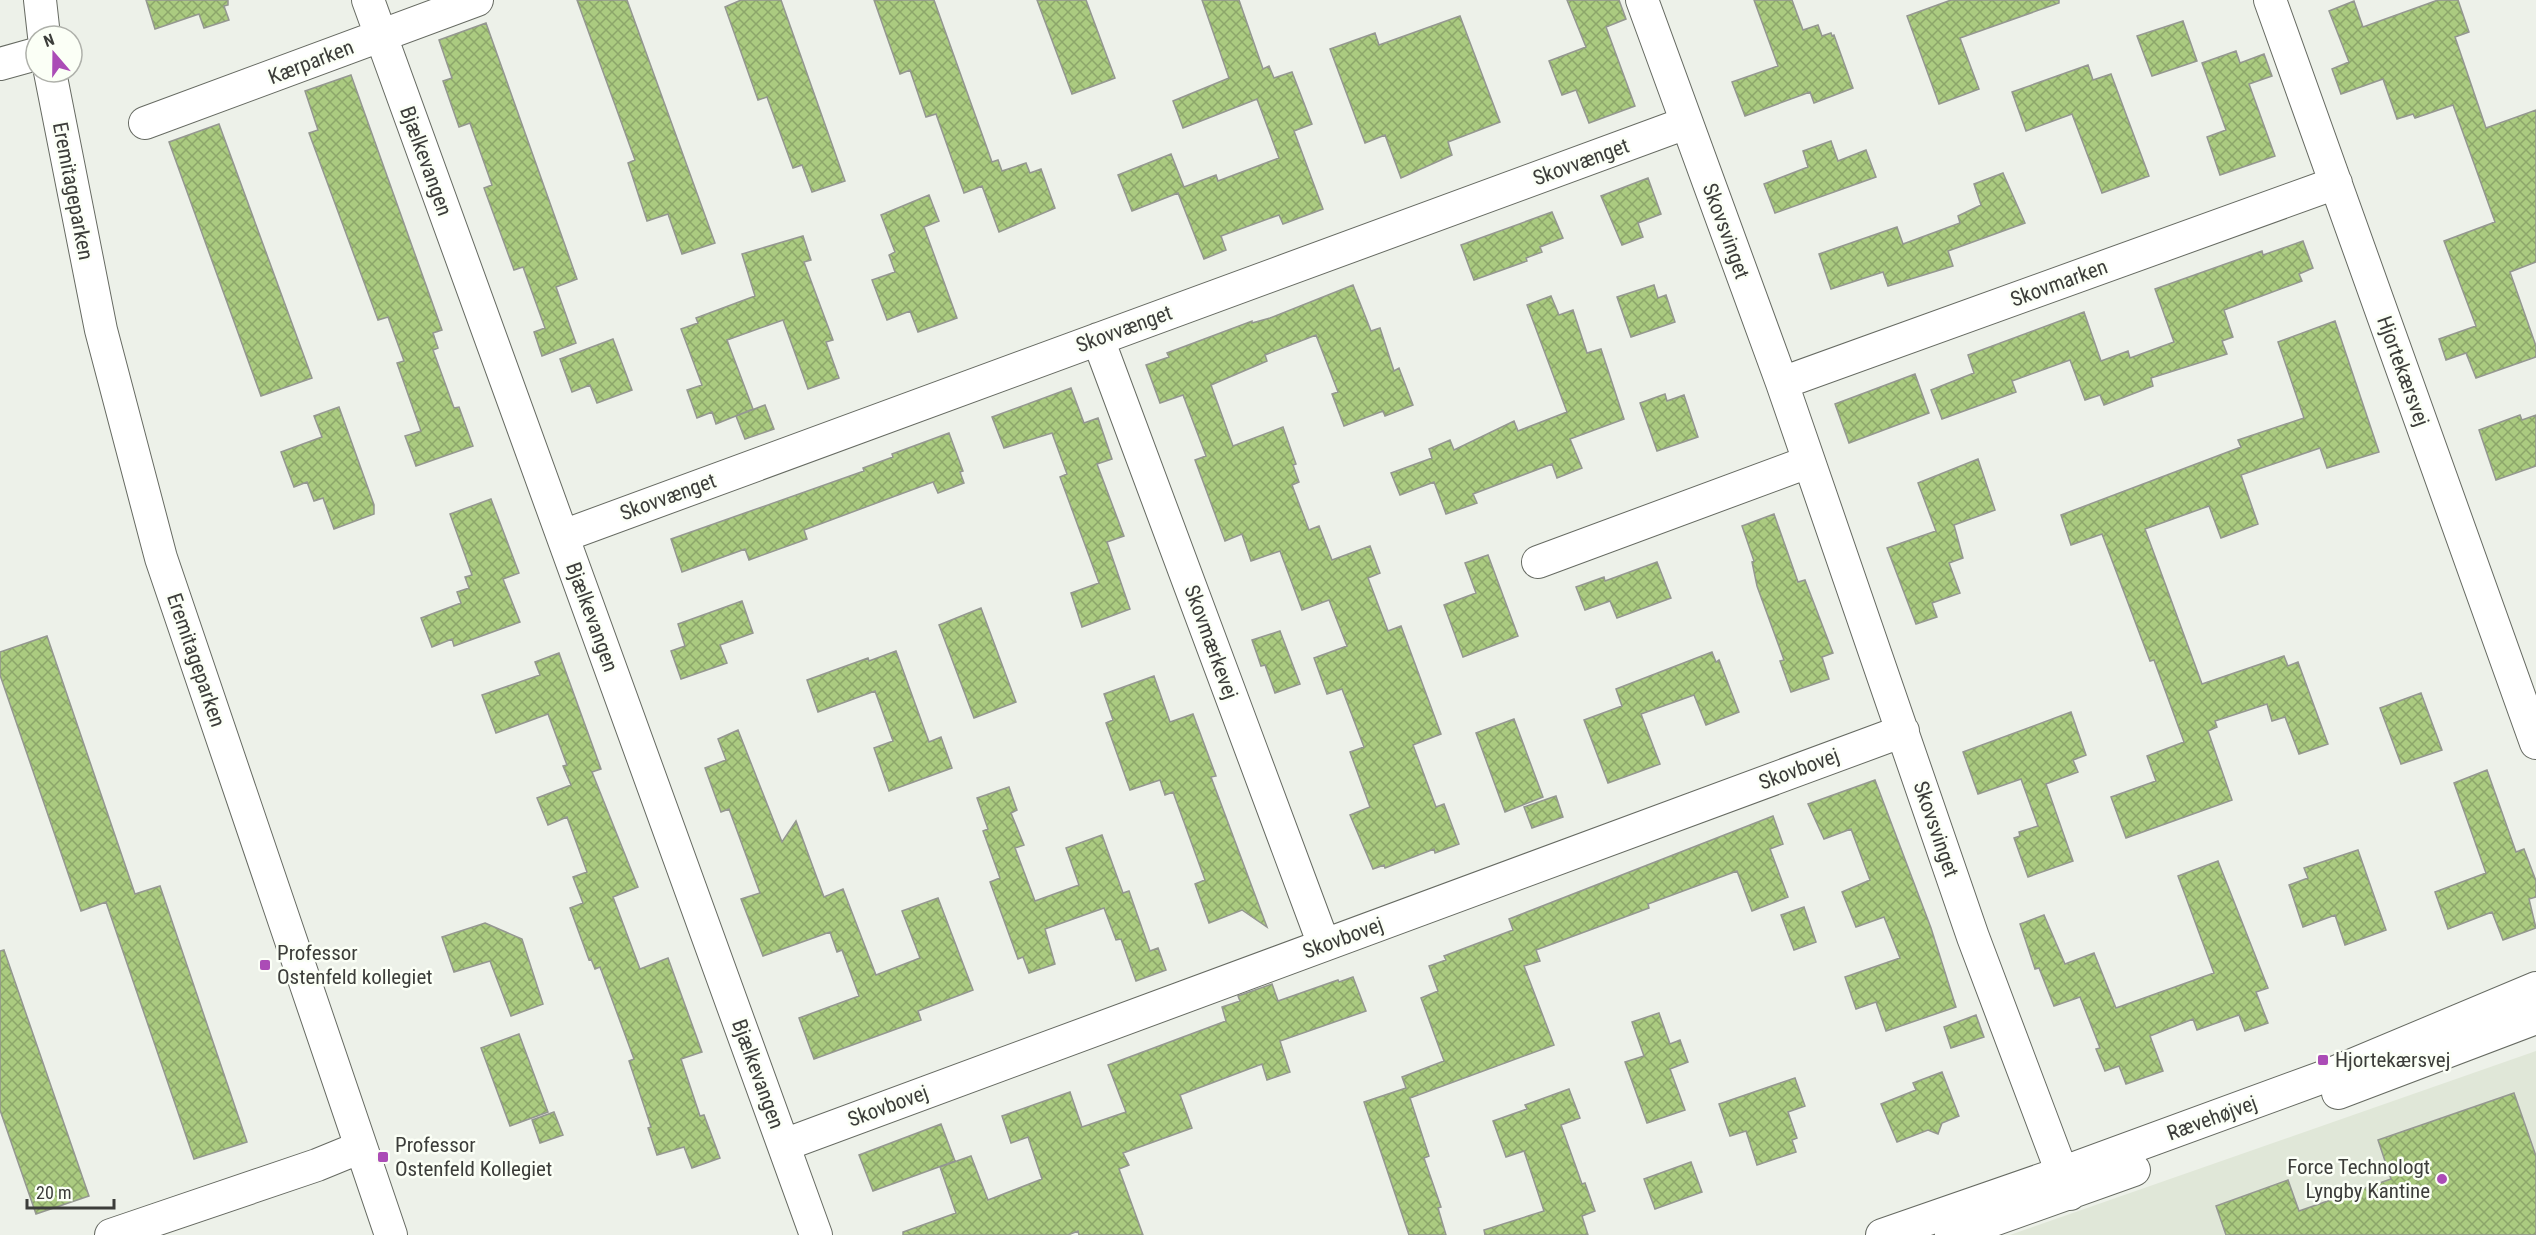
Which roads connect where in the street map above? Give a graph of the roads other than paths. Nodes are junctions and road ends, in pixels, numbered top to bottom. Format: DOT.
graph roads {
  1 [pos="40,0"];
  2 [pos="368,0"];
  3 [pos="477,0"];
  4 [pos="1642,0"];
  5 [pos="2270,0"];
  6 [pos="43,24"];
  7 [pos="380,36"];
  8 [pos="24,57"];
  9 [pos="0,63"];
  10 [pos="52,84"];
  11 [pos="145,123"];
  12 [pos="1686,123"];
  13 [pos="2336,183"];
  14 [pos="1098,339"];
  15 [pos="1782,383"];
  16 [pos="1808,462"];
  17 [pos="563,536"];
  18 [pos="1538,562"];
  19 [pos="1903,731"];
  20 [pos="2536,743"];
  21 [pos="1324,945"];
  22 [pos="2536,988"];
  23 [pos="2536,1018"];
  24 [pos="784,1144"];
  25 [pos="361,1147"];
  26 [pos="2066,1184"];
  27 [pos="111,1235"];
  28 [pos="391,1235"];
  29 [pos="816,1235"];
  30 [pos="1882,1235"];
  31 [pos="1951,1235"];
  1 -- 6 [label="street"];
  2 -- 7 [label="street, Bjælkevangen"];
  3 -- 7 [label="street, Kærparken"];
  4 -- 12 [label="street, Skovsvinget"];
  5 -- 13 [label="street, Hjortekærsvej"];
  7 -- 11 [label="street, Kærparken"];
  7 -- 17 [label="street, Bjælkevangen"];
  8 -- 9 [label="street"];
  10 -- 25 [label="street, Eremitageparken"];
  12 -- 14 [label="street, Skovvænget"];
  12 -- 15 [label="street, Skovsvinget"];
  13 -- 15 [label="street, Skovmarken"];
  13 -- 20 [label="street, Hjortekærsvej"];
  14 -- 17 [label="street, Skovvænget"];
  14 -- 21 [label="street, Skovmærkevej"];
  15 -- 16 [label="street, Skovsvinget"];
  16 -- 18 [label="street"];
  16 -- 19 [label="street, Skovsvinget"];
  17 -- 24 [label="street, Bjælkevangen"];
  19 -- 21 [label="street, Skovbovej"];
  19 -- 26 [label="street, Skovsvinget"];
  21 -- 24 [label="street, Skovbovej"];
  22 -- 26 [label="street, Rævehøjvej"];
  23 -- 26 [label="street, Rævehøjvej"];
  24 -- 29 [label="street, Bjælkevangen"];
  25 -- 27 [label="street"];
  25 -- 28 [label="street, Eremitageparken"];
  26 -- 30 [label="street, Rævehøjvej"];
  26 -- 31 [label="street, Rævehøjvej"];
}
